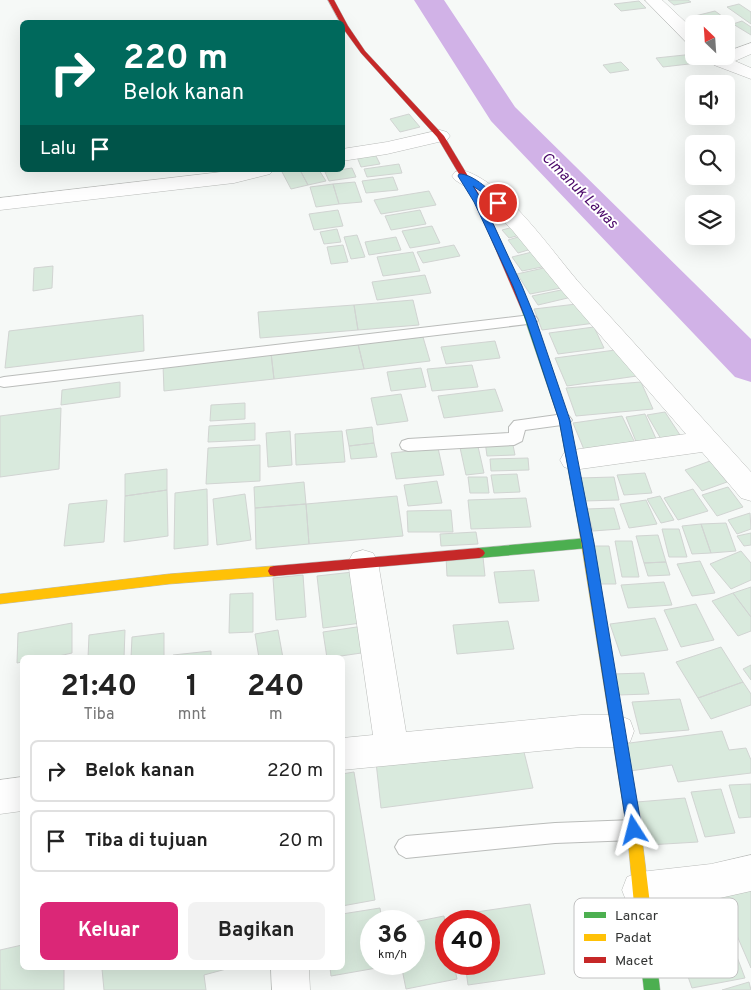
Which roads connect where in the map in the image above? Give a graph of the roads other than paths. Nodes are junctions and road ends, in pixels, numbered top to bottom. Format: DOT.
graph roads {
  1 [pos="331,0"];
  2 [pos="653,0"];
  3 [pos="342,20"];
  4 [pos="345,26"];
  5 [pos="685,31"];
  6 [pos="751,48"];
  7 [pos="735,53"];
  8 [pos="730,65"];
  9 [pos="751,74"];
  10 [pos="440,136"];
  11 [pos="345,155"];
  12 [pos="255,172"];
  13 [pos="462,176"];
  14 [pos="0,204"];
  15 [pos="531,320"];
  16 [pos="4,382"];
  17 [pos="564,420"];
  18 [pos="708,441"];
  19 [pos="408,445"];
  20 [pos="573,460"];
  21 [pos="751,490"];
  22 [pos="588,543"];
  23 [pos="363,562"];
  24 [pos="0,599"];
  25 [pos="618,731"];
  26 [pos="392,749"];
  27 [pos="345,754"];
  28 [pos="20,794"];
  29 [pos="0,797"];
  30 [pos="634,830"];
  31 [pos="406,847"];
  32 [pos="751,873"];
  33 [pos="640,890"];
  34 [pos="641,898"];
  35 [pos="290,970"];
  36 [pos="291,990"];
  1 -- 3 [label="street"];
  2 -- 5 [label="street"];
  4 -- 10 [label="street"];
  6 -- 7 [label="street"];
  8 -- 9 [label="street"];
  10 -- 11 [label="street"];
  10 -- 13 [label="street"];
  12 -- 14 [label="street"];
  13 -- 15 [label="street"];
  13 -- 18 [label="street"];
  15 -- 16 [label="lane"];
  15 -- 17 [label="street"];
  17 -- 19 [label="lane"];
  17 -- 20 [label="street"];
  18 -- 20 [label="street"];
  18 -- 21 [label="street"];
  20 -- 22 [label="street"];
  22 -- 23 [label="street"];
  22 -- 25 [label="street"];
  23 -- 24 [label="street"];
  23 -- 26 [label="street"];
  25 -- 26 [label="street"];
  25 -- 30 [label="street"];
  26 -- 27 [label="street"];
  28 -- 29 [label="street"];
  30 -- 31 [label="lane"];
  30 -- 33 [label="street"];
  32 -- 33 [label="street"];
  33 -- 34 [label="street"];
  35 -- 36 [label="street"];
}
